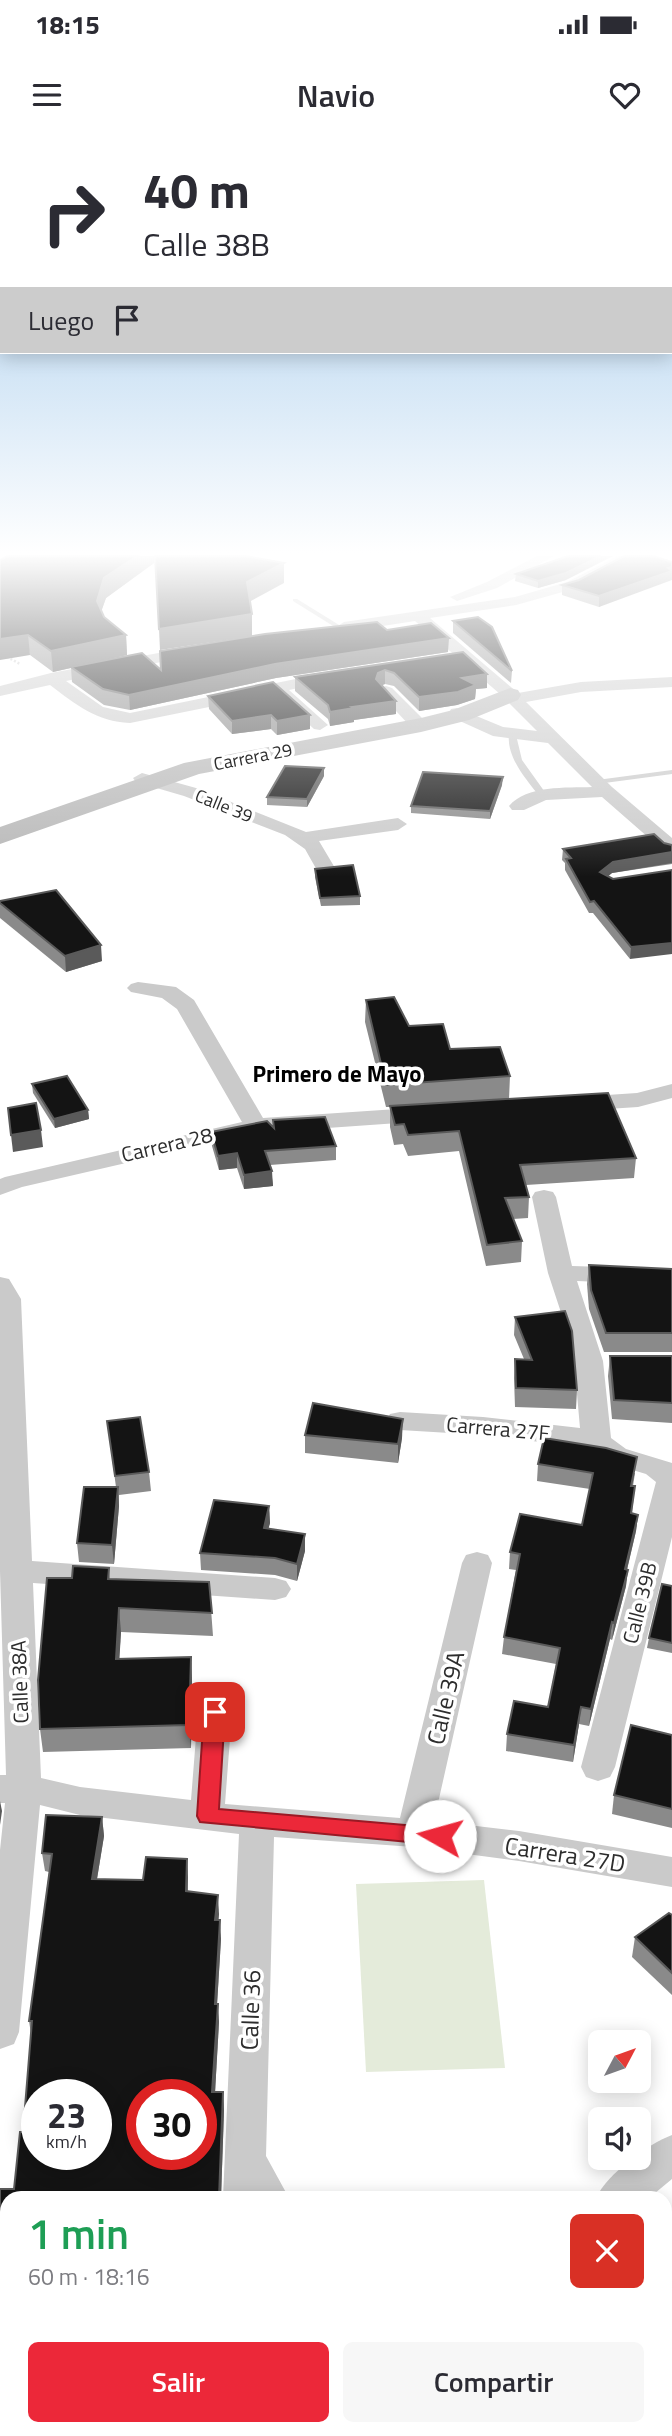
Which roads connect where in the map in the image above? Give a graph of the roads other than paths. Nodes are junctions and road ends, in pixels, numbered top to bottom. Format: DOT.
graph roads {
  1 [pos="131,663"];
  2 [pos="473,663"];
  3 [pos="348,674"];
  4 [pos="51,678"];
  5 [pos="672,682"];
  6 [pos="276,686"];
  7 [pos="0,691"];
  8 [pos="386,691"];
  9 [pos="510,695"];
  10 [pos="459,714"];
  11 [pos="418,723"];
  12 [pos="320,725"];
  13 [pos="512,735"];
  14 [pos="553,738"];
  15 [pos="672,772"];
  16 [pos="147,780"];
  17 [pos="601,786"];
  18 [pos="543,795"];
  19 [pos="518,806"];
  20 [pos="398,824"];
  21 [pos="0,830"];
  22 [pos="0,836"];
  23 [pos="305,838"];
  24 [pos="672,848"];
  25 [pos="326,868"];
  26 [pos="138,988"];
  27 [pos="672,1091"];
  28 [pos="556,1105"];
  29 [pos="447,1113"];
  30 [pos="256,1126"];
  31 [pos="0,1188"];
  32 [pos="544,1197"];
  33 [pos="561,1273"];
  34 [pos="672,1277"];
  35 [pos="0,1285"];
  36 [pos="400,1421"];
  37 [pos="596,1438"];
  38 [pos="477,1563"];
  39 [pos="16,1571"];
  40 [pos="275,1589"];
  41 [pos="9,1609"];
  42 [pos="215,1712"];
  43 [pos="598,1767"];
  44 [pos="12,1788"];
  45 [pos="207,1816"];
  46 [pos="257,1822"];
  47 [pos="414,1833"];
  48 [pos="672,1872"];
  49 [pos="0,2032"];
  50 [pos="672,2154"];
  51 [pos="245,2179"];
  52 [pos="260,2191"];
  53 [pos="626,2191"];
  1 -- 4 [label="street"];
  2 -- 9 [label="street"];
  3 -- 6 [label="street"];
  4 -- 6 [label="street"];
  4 -- 7 [label="street"];
  5 -- 9 [label="street"];
  6 -- 12 [label="street"];
  8 -- 11 [label="street"];
  9 -- 10 [label="street, Carrera 29"];
  9 -- 14 [label="street"];
  10 -- 11 [label="street, Carrera 29"];
  10 -- 13 [label="street"];
  10 -- 16 [label="street, Carrera 29"];
  11 -- 16 [label="street, Carrera 29"];
  13 -- 14 [label="street"];
  13 -- 18 [label="lane"];
  14 -- 17 [label="street"];
  15 -- 17 [label="lane"];
  16 -- 21 [label="street, Carrera 29"];
  16 -- 22 [label="street, Carrera 29"];
  16 -- 23 [label="street, Calle 39"];
  17 -- 18 [label="street"];
  17 -- 24 [label="street"];
  18 -- 19 [label="street"];
  20 -- 23 [label="street"];
  23 -- 25 [label="street"];
  26 -- 30 [label="street"];
  27 -- 28 [label="street"];
  29 -- 30 [label="street, Carrera 28"];
  30 -- 31 [label="street, Carrera 28"];
  32 -- 33 [label="street"];
  33 -- 34 [label="street"];
  33 -- 37 [label="street"];
  35 -- 39 [label="street, Calle 38A"];
  36 -- 37 [label="street, Carrera 27F"];
  37 -- 43 [label="street, Calle 39B"];
  38 -- 47 [label="street, Calle 39A"];
  39 -- 40 [label="street"];
  39 -- 41 [label="street, Calle 38A"];
  41 -- 44 [label="street, Calle 38A"];
  42 -- 45 [label="street"];
  44 -- 45 [label="street, Carrera 27D"];
  44 -- 49 [label="street, Calle 38A"];
  45 -- 46 [label="street, Carrera 27D"];
  46 -- 47 [label="street, Carrera 27D"];
  46 -- 51 [label="street, Calle 36"];
  47 -- 48 [label="street, Carrera 27D"];
  50 -- 53 [label="street"];
  51 -- 52 [label="street"];
}
